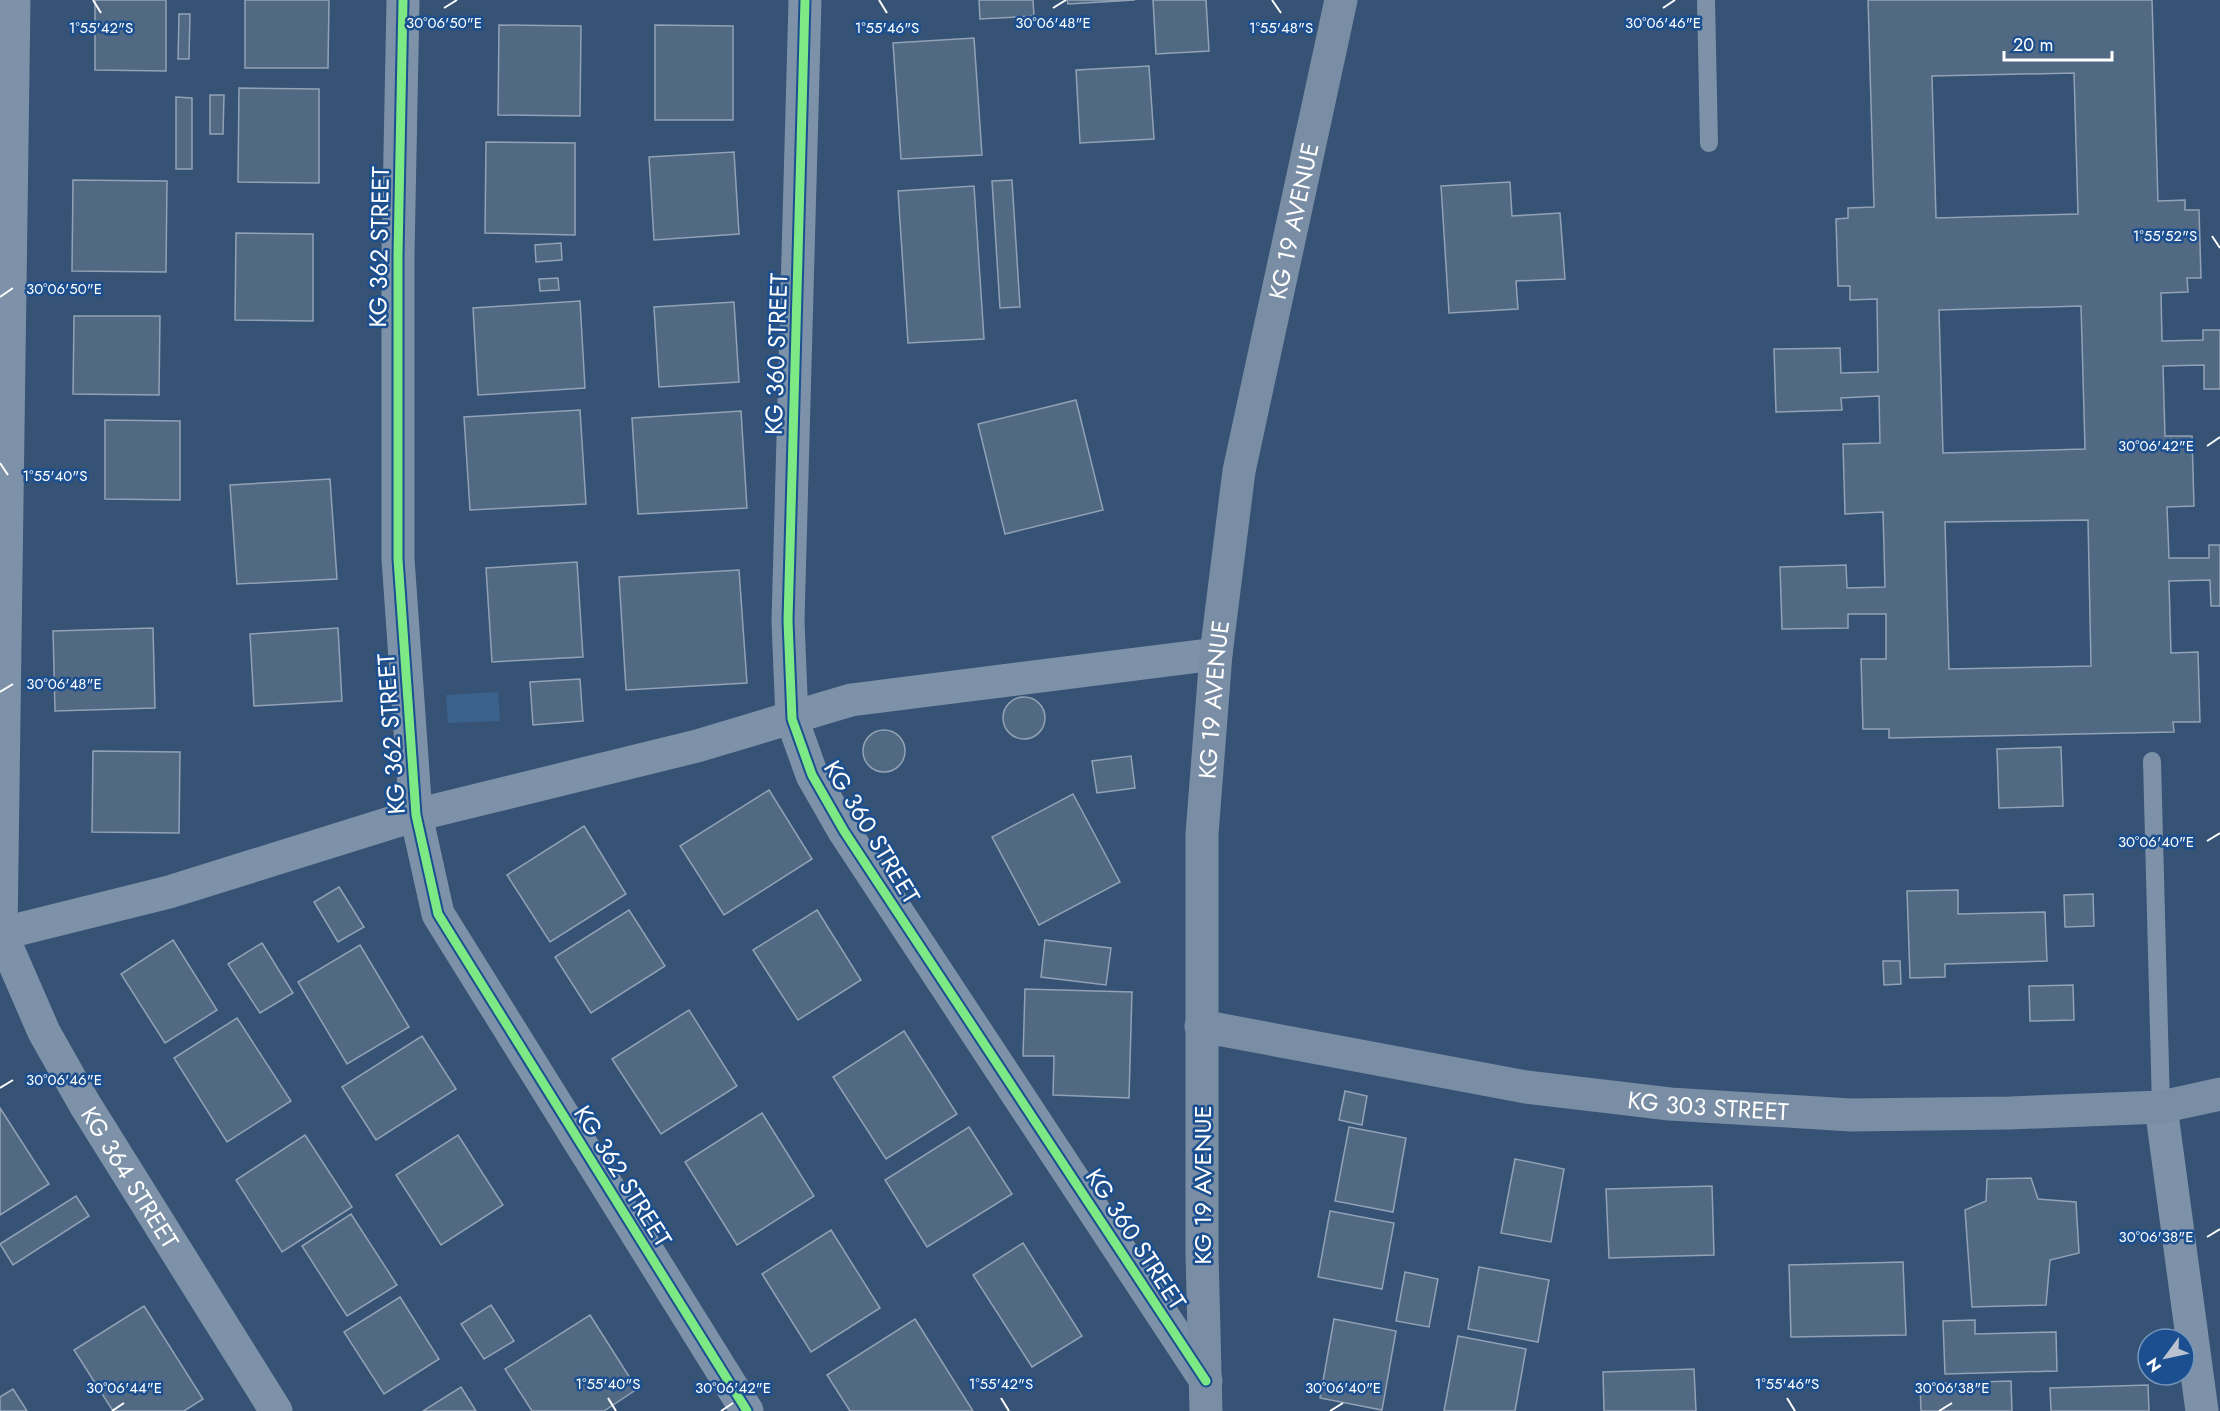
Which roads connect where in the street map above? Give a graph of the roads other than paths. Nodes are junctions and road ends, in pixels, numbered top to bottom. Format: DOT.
graph roads {
  1 [pos="14,0"];
  2 [pos="403,0"];
  3 [pos="805,0"];
  4 [pos="1341,0"];
  5 [pos="1706,0"];
  6 [pos="1709,143"];
  7 [pos="1216,654"];
  8 [pos="792,719"];
  9 [pos="2152,761"];
  10 [pos="416,815"];
  11 [pos="0,934"];
  12 [pos="1201,1026"];
  13 [pos="2220,1094"];
  14 [pos="2161,1107"];
  15 [pos="1206,1396"];
  16 [pos="276,1411"];
  17 [pos="747,1411"];
  18 [pos="2202,1411"];
  1 -- 11 [label="street, KG 364 STREET"];
  2 -- 10 [label="street, KG 362 STREET"];
  3 -- 8 [label="street, KG 360 STREET"];
  4 -- 7 [label="main road, KG 19 AVENUE"];
  5 -- 6 [label="lane"];
  7 -- 8 [label="street"];
  7 -- 12 [label="main road, KG 19 AVENUE"];
  8 -- 10 [label="street"];
  8 -- 15 [label="street, KG 360 STREET"];
  9 -- 14 [label="lane"];
  10 -- 11 [label="street"];
  10 -- 17 [label="street, KG 362 STREET"];
  11 -- 16 [label="street, KG 364 STREET"];
  12 -- 14 [label="main road, KG 303 STREET"];
  12 -- 15 [label="main road, KG 19 AVENUE"];
  13 -- 14 [label="main road, KG 303 STREET"];
  14 -- 18 [label="street"];
}
